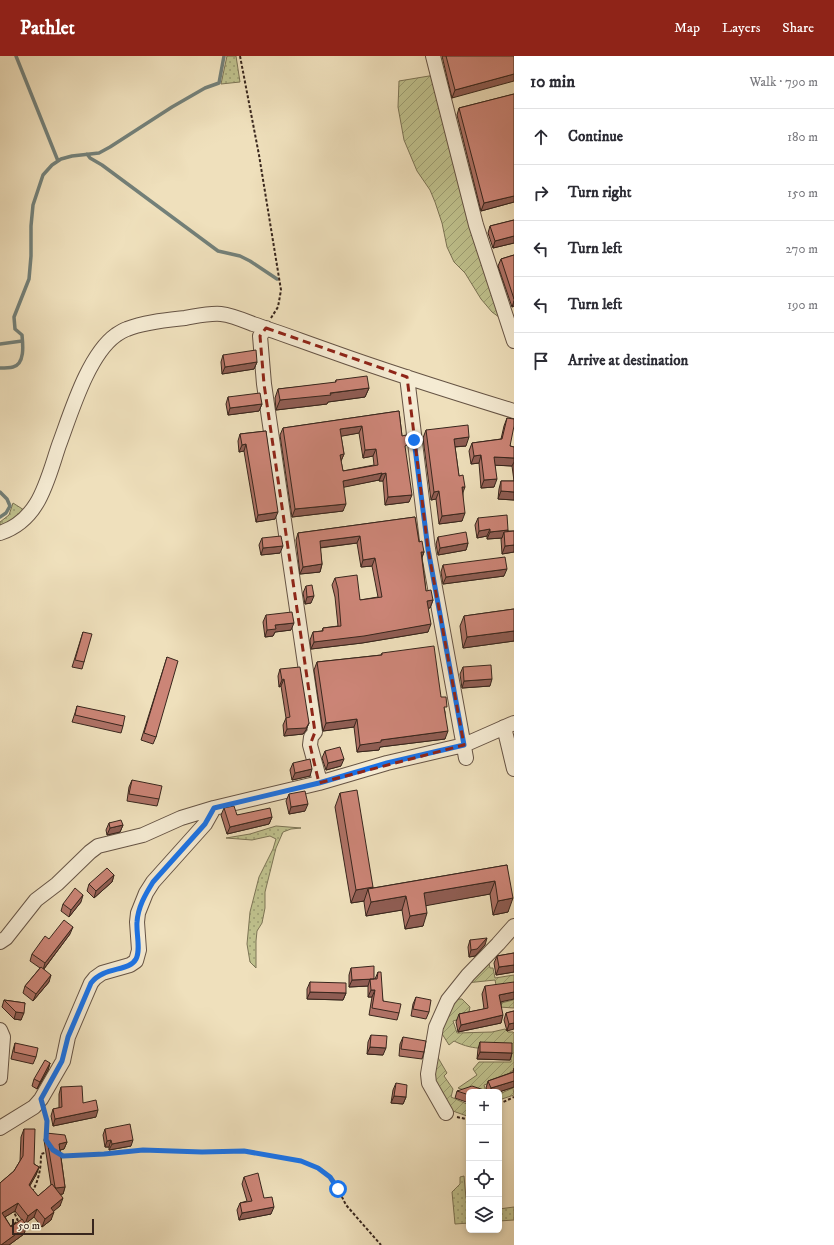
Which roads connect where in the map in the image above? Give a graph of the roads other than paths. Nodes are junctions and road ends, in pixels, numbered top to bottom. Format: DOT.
graph roads {
  1 [pos="433,56"];
  2 [pos="266,328"];
  3 [pos="514,341"];
  4 [pos="407,377"];
  5 [pos="514,411"];
  6 [pos="0,533"];
  7 [pos="509,725"];
  8 [pos="465,751"];
  9 [pos="514,768"];
  10 [pos="319,783"];
  11 [pos="214,808"];
  12 [pos="514,926"];
  13 [pos="0,942"];
  14 [pos="0,1030"];
  15 [pos="0,1078"];
  16 [pos="446,1113"];
  17 [pos="0,1128"];
  1 -- 3 [label="street"];
  2 -- 4 [label="street"];
  2 -- 6 [label="street"];
  2 -- 10 [label="street"];
  4 -- 5 [label="street"];
  4 -- 8 [label="street"];
  7 -- 8 [label="street"];
  7 -- 9 [label="street"];
  8 -- 10 [label="street"];
  10 -- 11 [label="street"];
  11 -- 13 [label="street"];
  11 -- 17 [label="street"];
  12 -- 16 [label="street"];
  14 -- 15 [label="street"];
}
